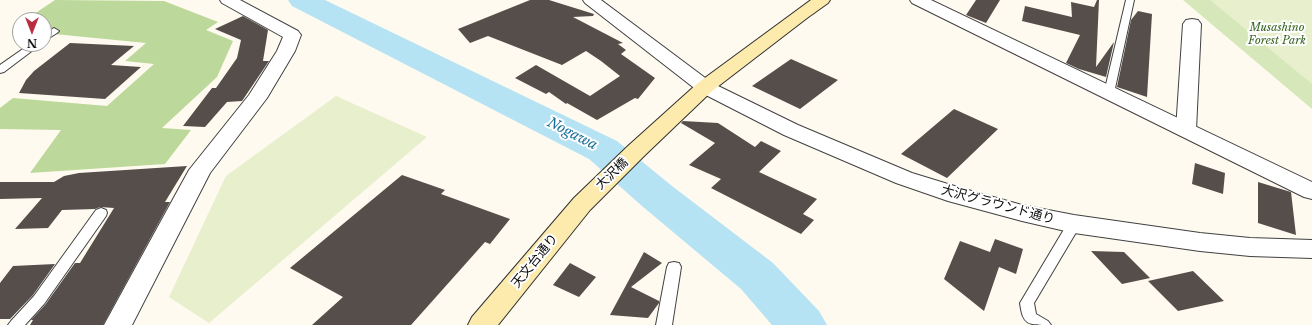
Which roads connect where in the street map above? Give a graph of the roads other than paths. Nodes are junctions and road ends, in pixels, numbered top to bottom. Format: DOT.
graph roads {
  1 [pos="228,0"];
  2 [pos="591,0"];
  3 [pos="822,0"];
  4 [pos="918,0"];
  5 [pos="1130,0"];
  6 [pos="1192,24"];
  7 [pos="25,52"];
  8 [pos="0,70"];
  9 [pos="704,87"];
  10 [pos="1109,93"];
  11 [pos="1186,130"];
  12 [pos="1312,191"];
  13 [pos="588,197"];
  14 [pos="101,213"];
  15 [pos="1074,224"];
  16 [pos="1312,249"];
  17 [pos="674,267"];
  18 [pos="16,325"];
  19 [pos="118,325"];
  20 [pos="482,325"];
  21 [pos="664,325"];
  22 [pos="1043,325"];
  1 -- 19 [label="street"];
  2 -- 9 [label="street, 大沢グラウンド通り"];
  3 -- 9 [label="main road, 大沢橋"];
  4 -- 10 [label="street"];
  5 -- 10 [label="lane"];
  6 -- 11 [label="street"];
  7 -- 8 [label="lane"];
  9 -- 13 [label="main road, 大沢橋"];
  9 -- 15 [label="street, 大沢グラウンド通り"];
  10 -- 11 [label="street"];
  11 -- 12 [label="street"];
  13 -- 20 [label="main road, 天文台通り"];
  14 -- 18 [label="lane"];
  15 -- 16 [label="street, 大沢グラウンド通り"];
  15 -- 22 [label="lane"];
  17 -- 21 [label="lane"];
}
